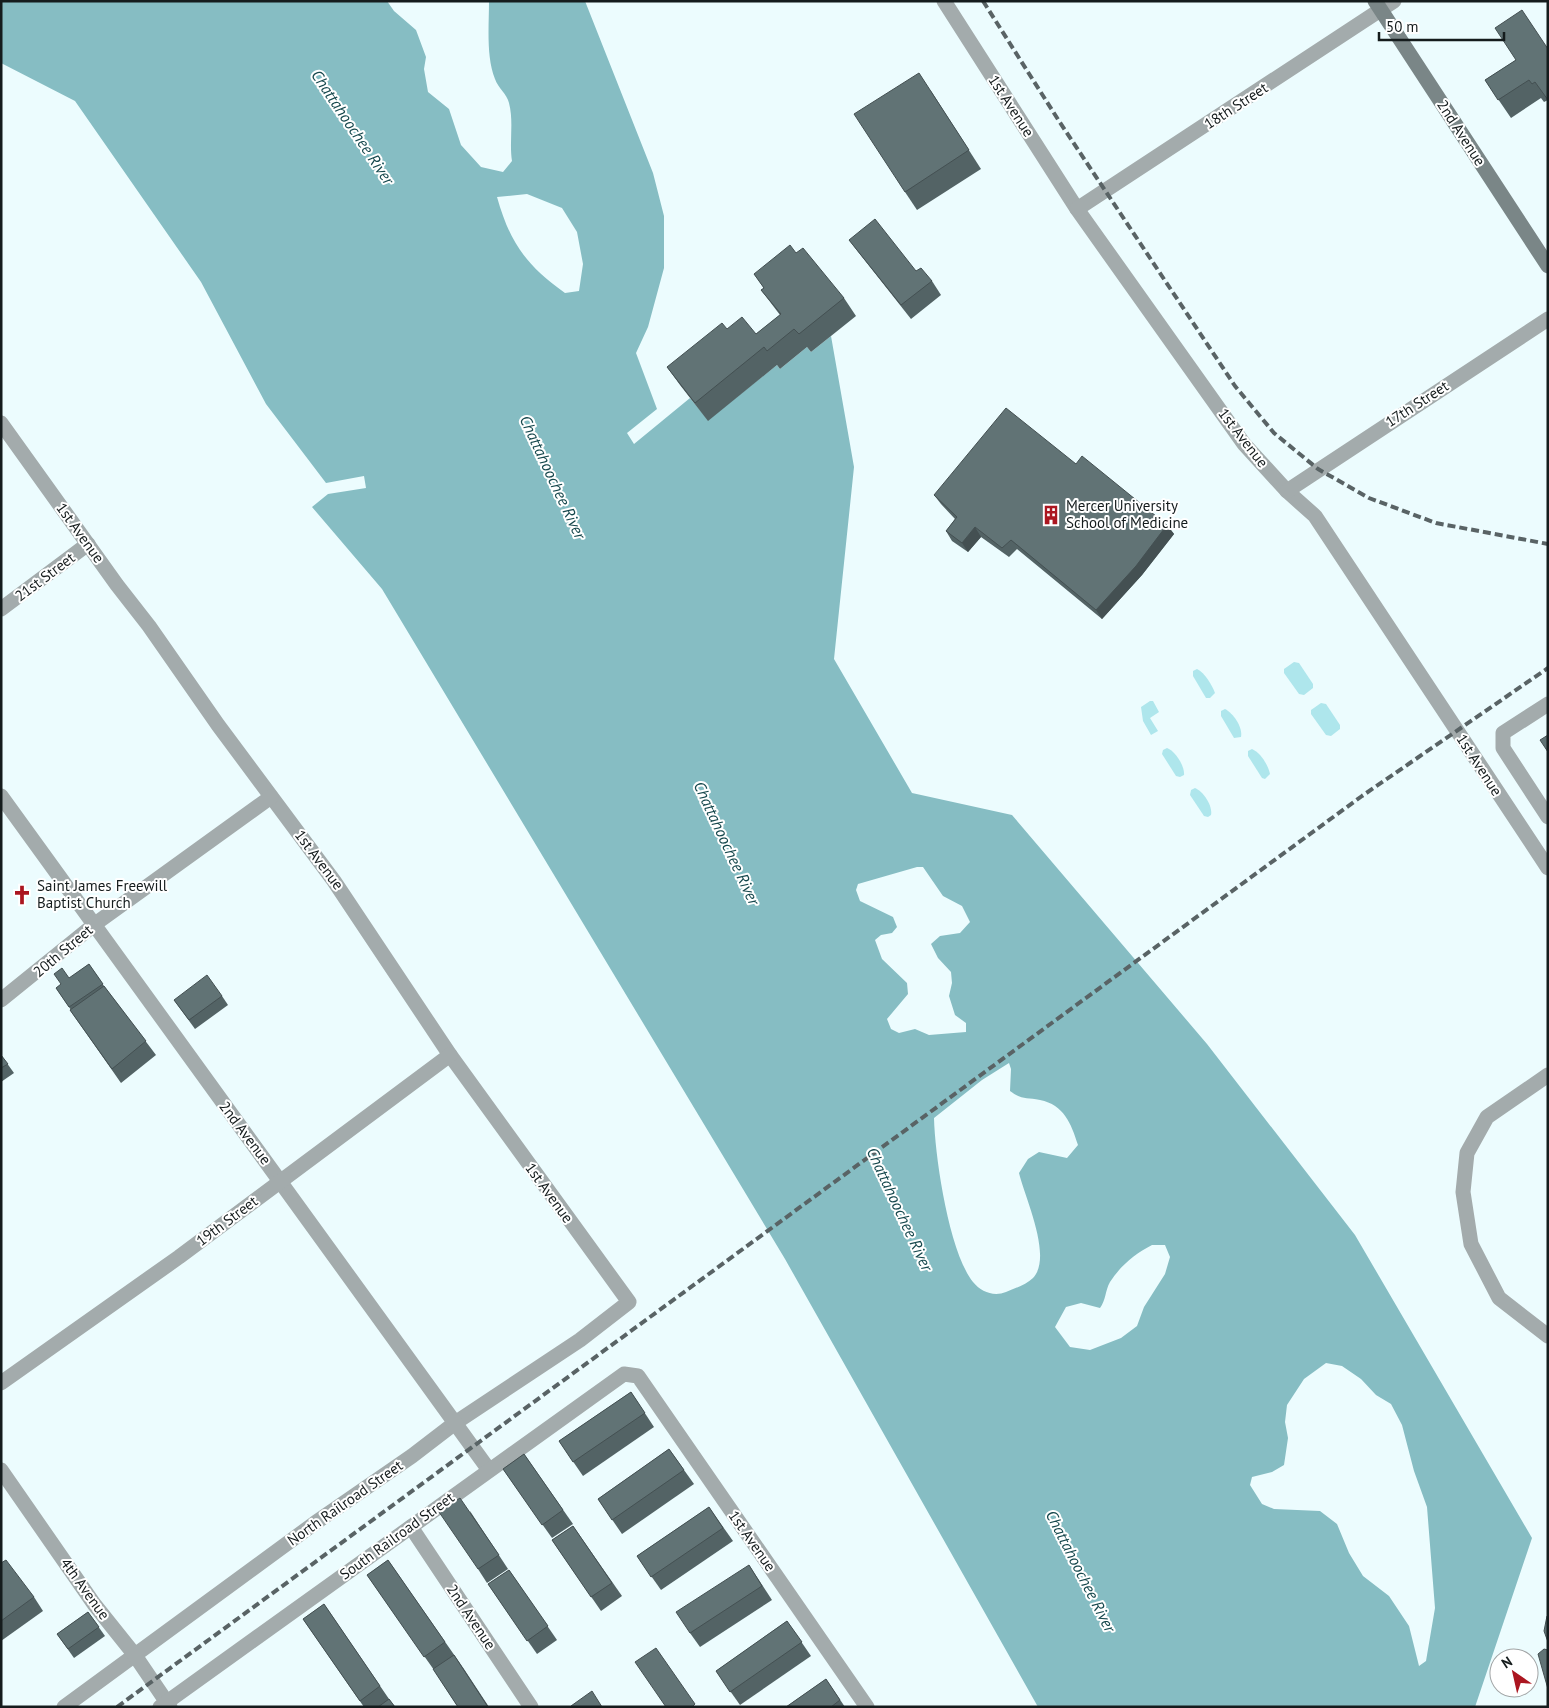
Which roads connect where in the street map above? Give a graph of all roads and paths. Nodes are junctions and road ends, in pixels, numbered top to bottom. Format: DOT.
graph roads {
  1 [pos="944,1"];
  2 [pos="1394,1"];
  3 [pos="1378,6"];
  4 [pos="1077,209"];
  5 [pos="1545,261"];
  6 [pos="1548,318"];
  7 [pos="1,423"];
  8 [pos="1287,491"];
  9 [pos="88,544"];
  10 [pos="1,609"];
  11 [pos="1548,704"];
  12 [pos="1,796"];
  13 [pos="271,797"];
  14 [pos="1548,817"];
  15 [pos="1548,868"];
  16 [pos="95,924"];
  17 [pos="1,1000"];
  18 [pos="450,1055"];
  19 [pos="1548,1075"];
  20 [pos="280,1180"];
  21 [pos="629,1302"];
  22 [pos="1548,1336"];
  23 [pos="638,1376"];
  24 [pos="1,1383"];
  25 [pos="455,1423"];
  26 [pos="1,1470"];
  27 [pos="489,1470"];
  28 [pos="411,1527"];
  29 [pos="134,1654"];
  30 [pos="166,1705"];
  31 [pos="64,1707"];
  32 [pos="531,1707"];
  33 [pos="867,1707"];
  1 -- 4 [label="street, 1st Avenue"];
  2 -- 3 [label="street, 18th Street"];
  3 -- 4 [label="street, 18th Street"];
  3 -- 5 [label="main road, 2nd Avenue"];
  4 -- 8 [label="street, 1st Avenue"];
  6 -- 8 [label="street, 17th Street"];
  7 -- 9 [label="street, 1st Avenue"];
  8 -- 15 [label="street, 1st Avenue"];
  9 -- 10 [label="street, 21st Street"];
  9 -- 13 [label="street, 1st Avenue"];
  11 -- 14 [label="street"];
  12 -- 16 [label="street, 2nd Avenue"];
  13 -- 16 [label="street, 20th Street"];
  13 -- 18 [label="street, 1st Avenue"];
  16 -- 17 [label="street, 20th Street"];
  16 -- 20 [label="street, 2nd Avenue"];
  18 -- 20 [label="street, 19th Street"];
  18 -- 21 [label="street, 1st Avenue"];
  19 -- 22 [label="street"];
  20 -- 24 [label="street, 19th Street"];
  20 -- 25 [label="street, 2nd Avenue"];
  21 -- 25 [label="street, North Railroad Street"];
  23 -- 27 [label="street, South Railroad Street"];
  23 -- 33 [label="street, 1st Avenue"];
  25 -- 27 [label="street, 2nd Avenue"];
  25 -- 29 [label="street, North Railroad Street"];
  26 -- 29 [label="street, 4th Avenue"];
  27 -- 28 [label="street, South Railroad Street"];
  28 -- 30 [label="street, South Railroad Street"];
  28 -- 32 [label="street, 2nd Avenue"];
  29 -- 30 [label="street, 4th Avenue"];
  29 -- 31 [label="street, North Railroad Street"];
}
